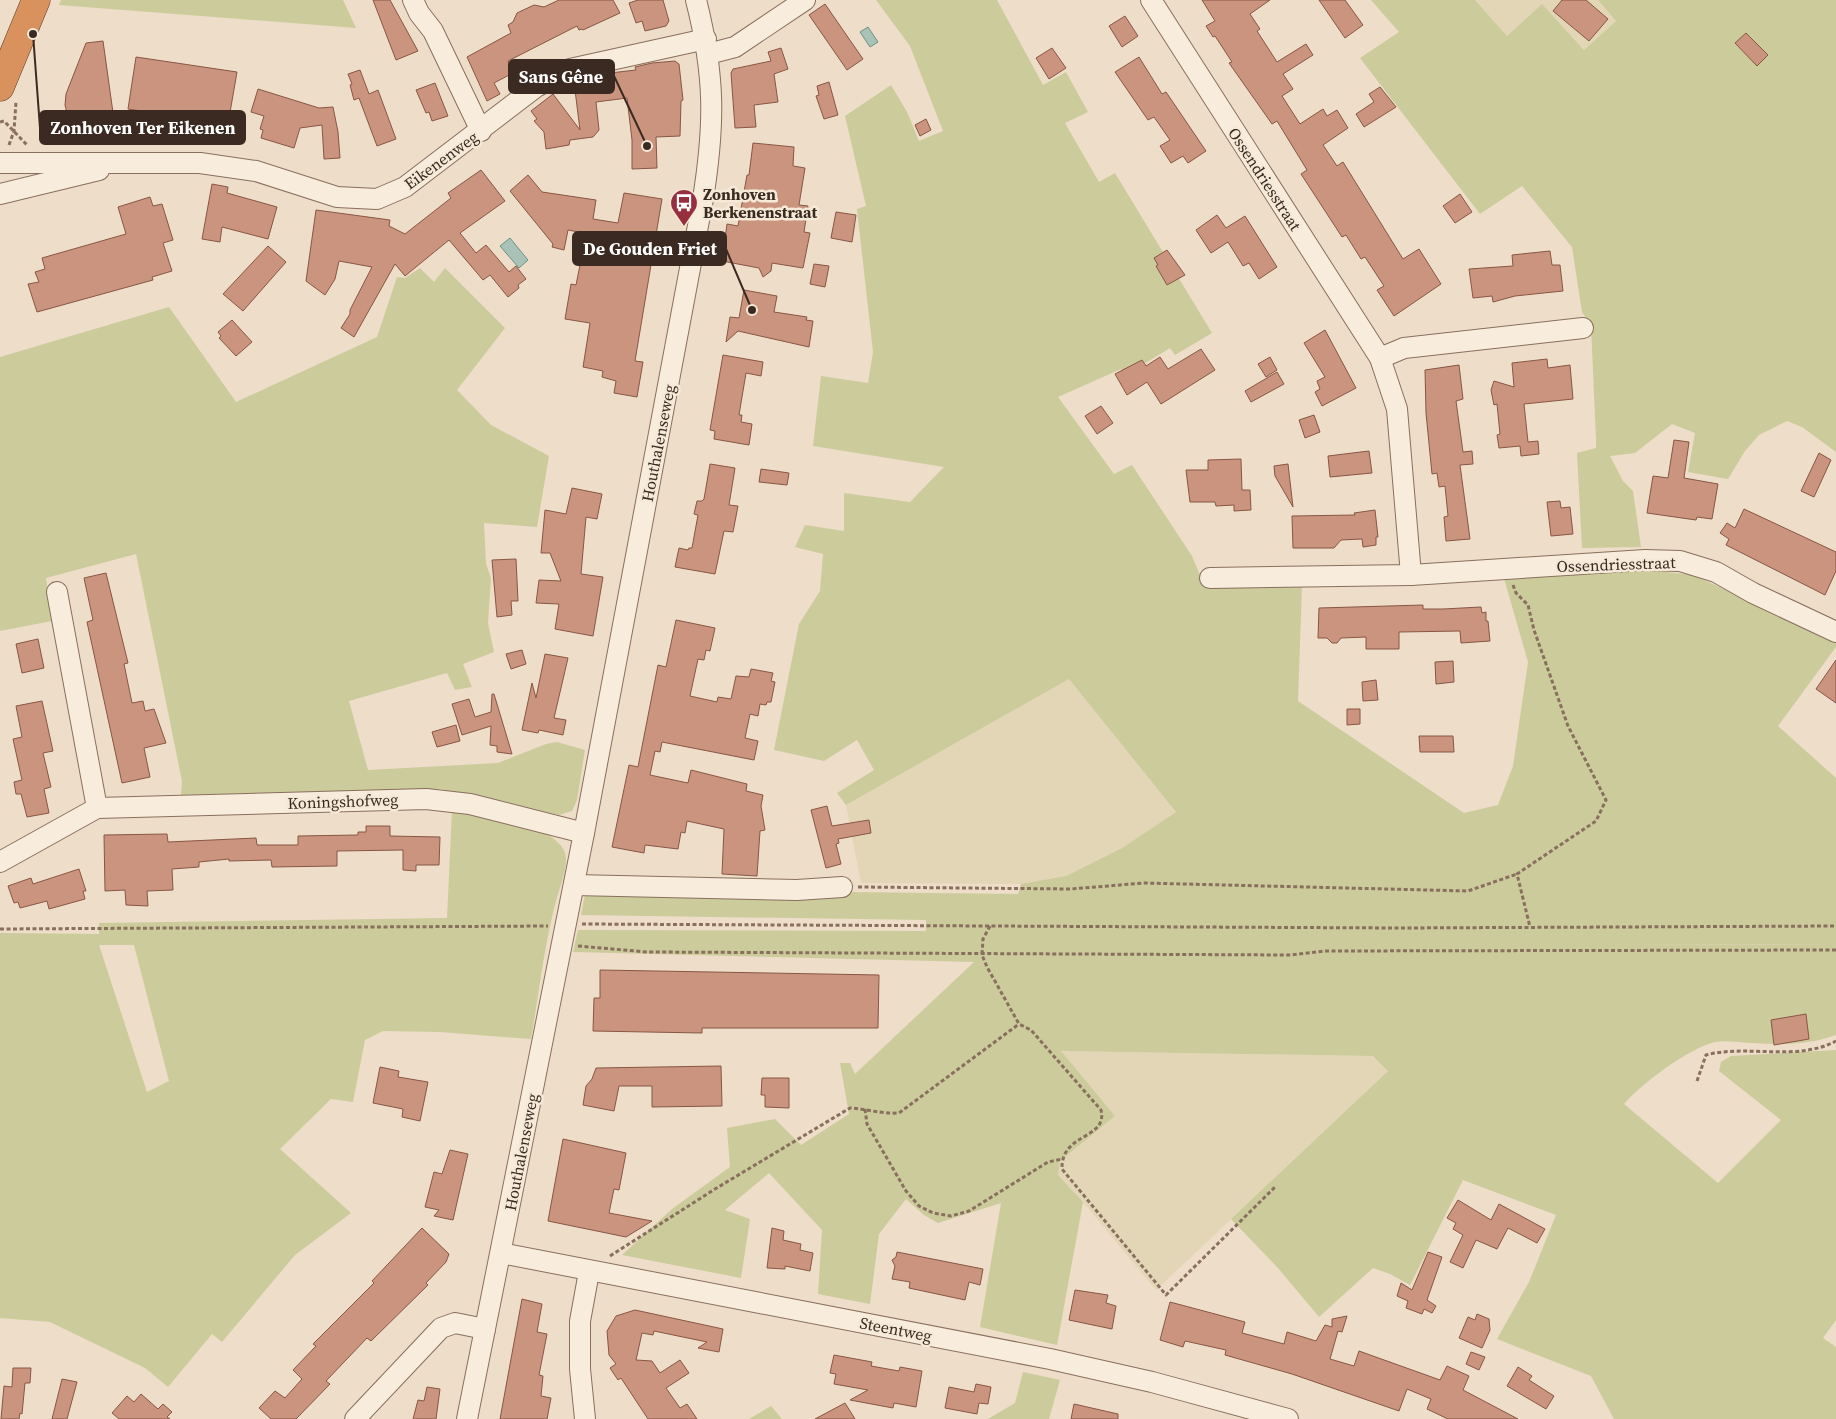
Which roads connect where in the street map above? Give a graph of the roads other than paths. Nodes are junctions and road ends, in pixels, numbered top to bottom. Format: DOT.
graph roads {
  1 [pos="36,0"];
  2 [pos="413,0"];
  3 [pos="696,0"];
  4 [pos="805,0"];
  5 [pos="1151,0"];
  6 [pos="707,46"];
  7 [pos="0,87"];
  8 [pos="481,131"];
  9 [pos="130,162"];
  10 [pos="0,163"];
  11 [pos="0,194"];
  12 [pos="1583,328"];
  13 [pos="1380,358"];
  14 [pos="1411,575"];
  15 [pos="1210,578"];
  16 [pos="56,592"];
  17 [pos="1836,632"];
  18 [pos="97,808"];
  19 [pos="584,833"];
  20 [pos="0,862"];
  21 [pos="574,885"];
  22 [pos="842,887"];
  23 [pos="501,1253"];
  24 [pos="596,1272"];
  25 [pos="485,1329"];
  26 [pos="355,1419"];
  27 [pos="467,1419"];
  28 [pos="585,1419"];
  29 [pos="1288,1419"];
  1 -- 7 [label="highway"];
  2 -- 8 [label="street"];
  3 -- 6 [label="street, Houthalenseweg"];
  4 -- 6 [label="street, Eikenenweg"];
  5 -- 13 [label="street, Ossendriesstraat"];
  6 -- 8 [label="street, Eikenenweg"];
  6 -- 19 [label="street, Houthalenseweg"];
  8 -- 9 [label="street, Eikenenweg"];
  9 -- 10 [label="street, Eikenenweg"];
  9 -- 11 [label="street, Eikenenweg"];
  12 -- 13 [label="street"];
  13 -- 14 [label="street, Ossendriesstraat"];
  14 -- 15 [label="street, Ossendriesstraat"];
  14 -- 17 [label="street, Ossendriesstraat"];
  16 -- 18 [label="street"];
  18 -- 19 [label="street, Koningshofweg"];
  18 -- 20 [label="street, Koningshofweg"];
  19 -- 21 [label="street, Houthalenseweg"];
  21 -- 22 [label="street"];
  21 -- 23 [label="street, Houthalenseweg"];
  23 -- 24 [label="street, Steentweg"];
  23 -- 25 [label="street, Houthalenseweg"];
  24 -- 28 [label="street"];
  24 -- 29 [label="street, Steentweg"];
  25 -- 26 [label="street"];
  25 -- 27 [label="street, Houthalenseweg"];
}
